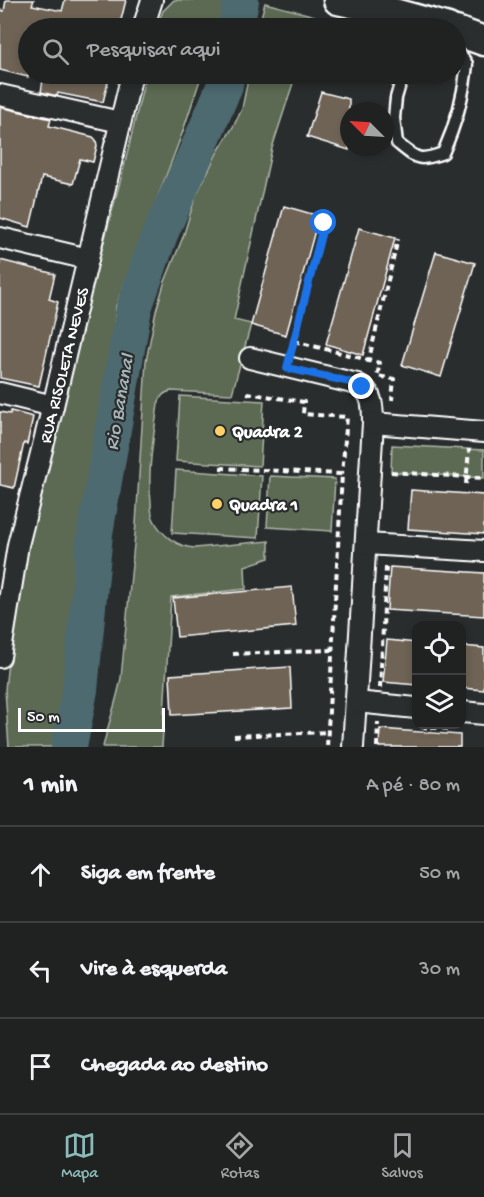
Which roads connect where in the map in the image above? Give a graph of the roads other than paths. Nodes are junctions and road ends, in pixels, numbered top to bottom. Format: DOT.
graph roads {
  1 [pos="338,0"];
  2 [pos="398,18"];
  3 [pos="130,84"];
  4 [pos="400,84"];
  5 [pos="464,84"];
  6 [pos="0,95"];
  7 [pos="120,122"];
  8 [pos="0,238"];
  9 [pos="88,259"];
  10 [pos="250,358"];
  11 [pos="0,393"];
  12 [pos="53,406"];
  13 [pos="373,423"];
  14 [pos="480,441"];
  15 [pos="9,543"];
  16 [pos="366,544"];
  17 [pos="484,551"];
  18 [pos="0,657"];
  19 [pos="356,702"];
  20 [pos="412,707"];
  21 [pos="466,712"];
  22 [pos="484,714"];
  23 [pos="353,747"];
  1 -- 2 [label="main road"];
  3 -- 7 [label="street, RUA RISOLETA NEVES"];
  4 -- 5 [label="lane"];
  6 -- 7 [label="street"];
  7 -- 9 [label="street, RUA RISOLETA NEVES"];
  8 -- 9 [label="street"];
  9 -- 12 [label="street, RUA RISOLETA NEVES"];
  10 -- 13 [label="street"];
  11 -- 12 [label="street"];
  12 -- 15 [label="street, RUA RISOLETA NEVES"];
  13 -- 14 [label="street"];
  13 -- 16 [label="street"];
  15 -- 18 [label="street, RUA RISOLETA NEVES"];
  16 -- 17 [label="street"];
  16 -- 19 [label="street"];
  19 -- 20 [label="street"];
  19 -- 23 [label="street"];
  21 -- 22 [label="street"];
}
